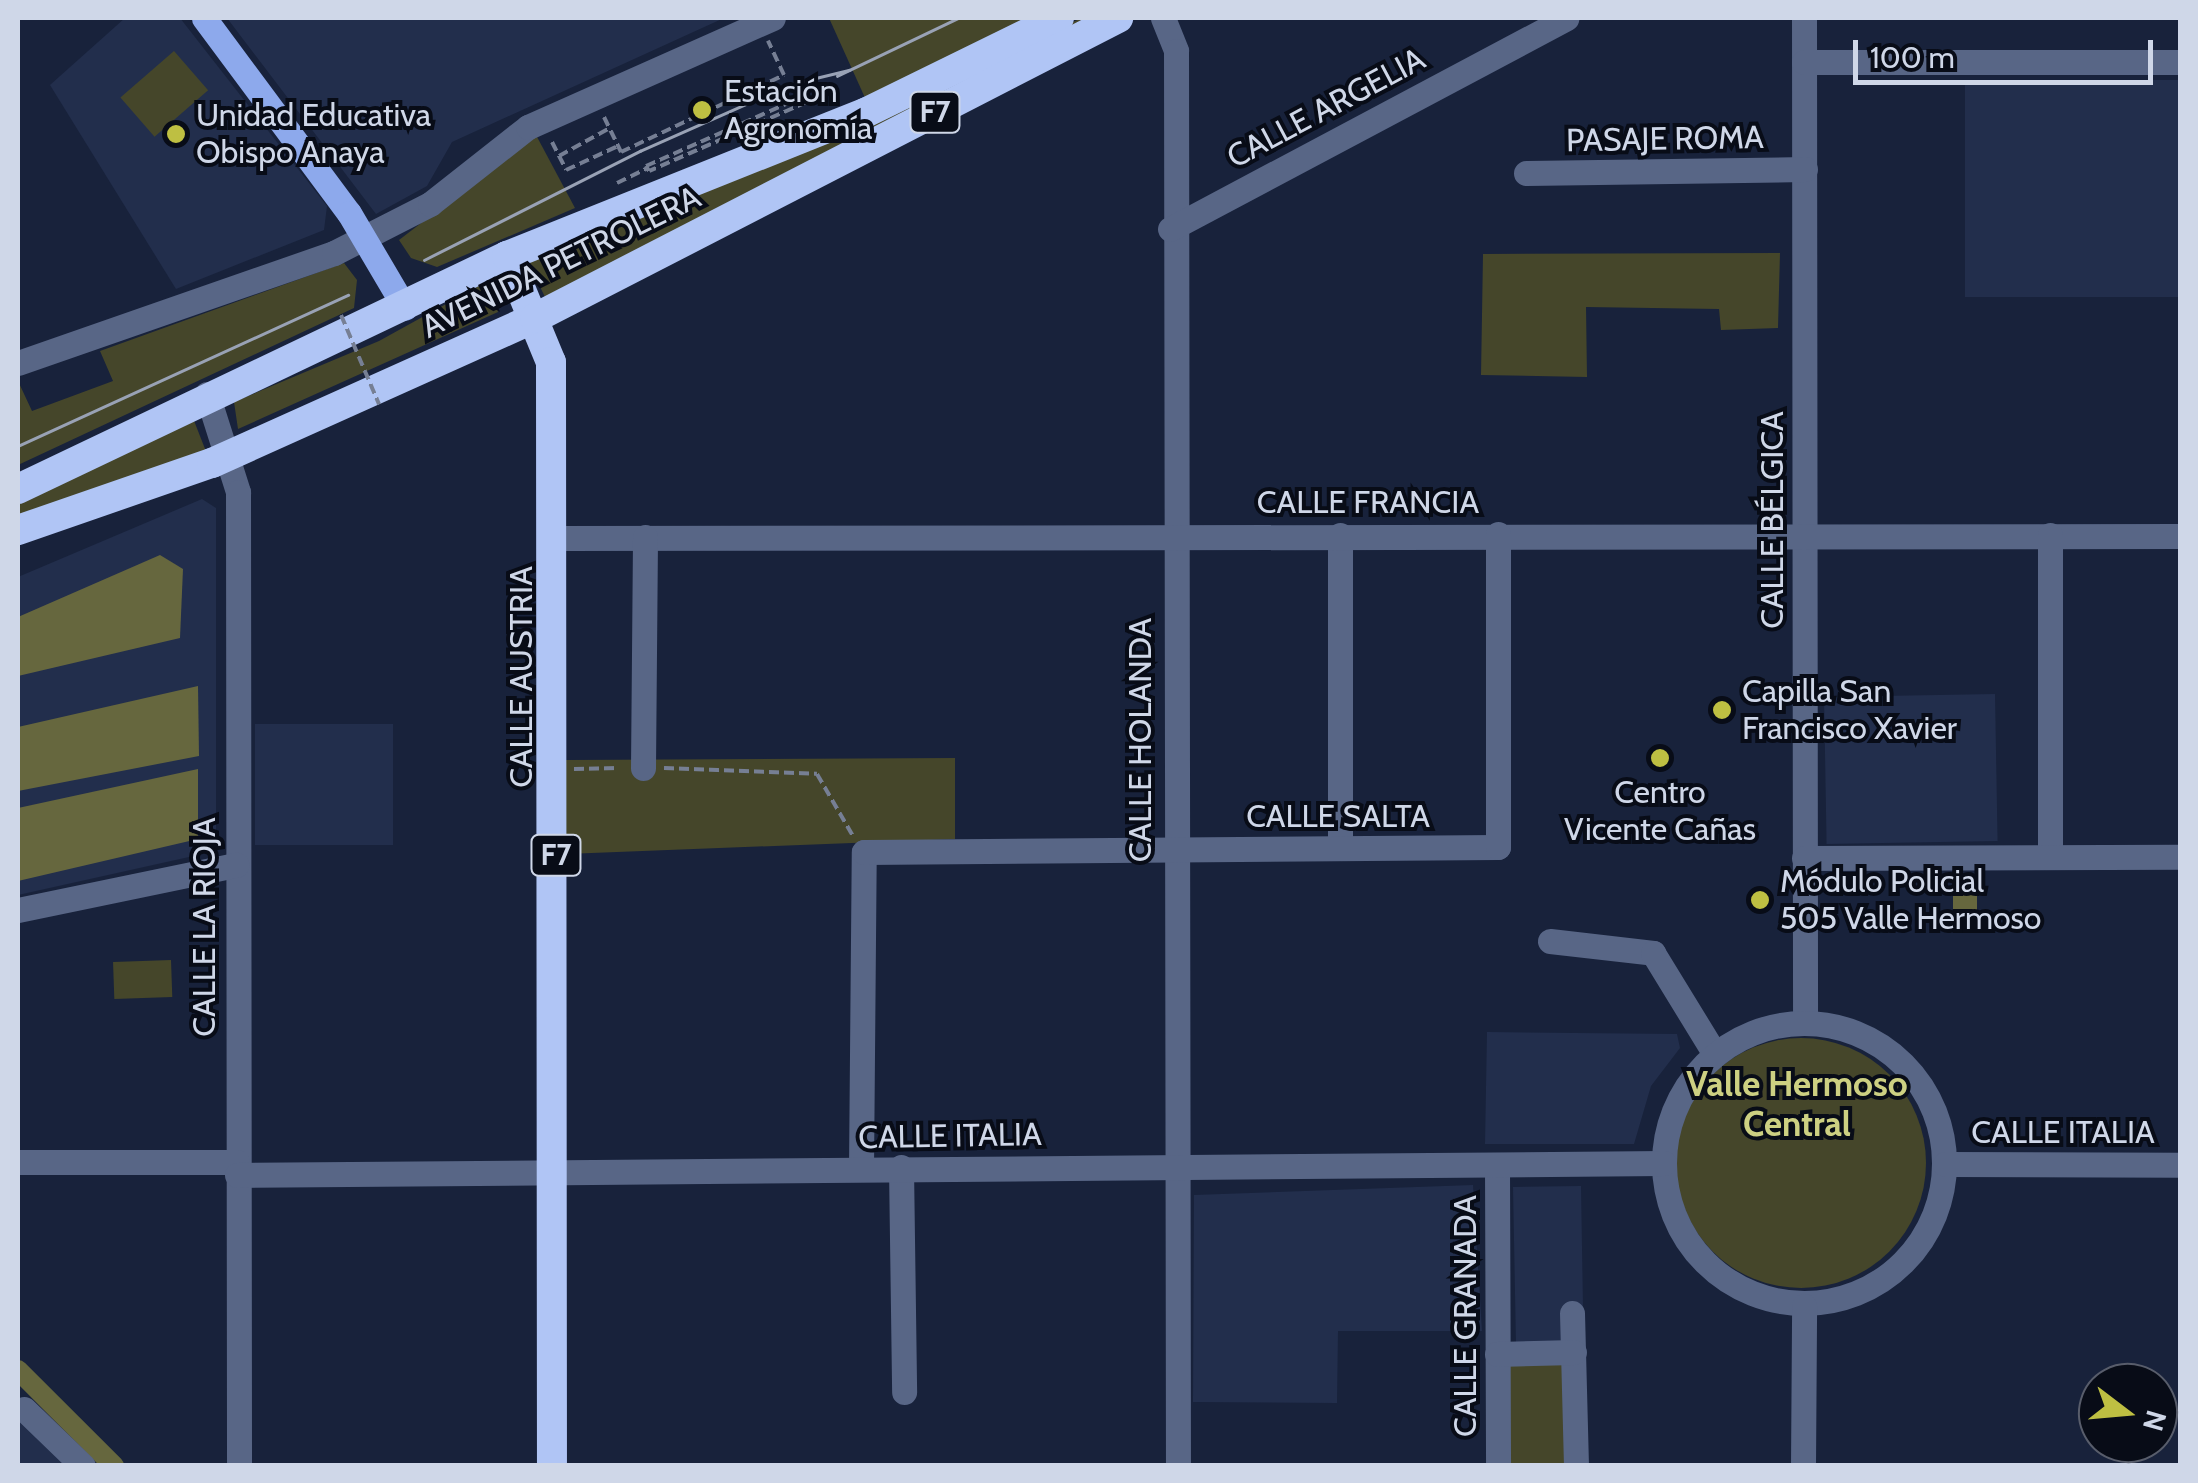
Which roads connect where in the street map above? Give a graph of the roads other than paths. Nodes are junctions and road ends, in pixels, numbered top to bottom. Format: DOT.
graph roads {
  1 [pos="204,18"];
  2 [pos="1060,18"];
  3 [pos="1118,18"];
  4 [pos="1164,18"];
  5 [pos="1566,18"];
  6 [pos="1804,18"];
  7 [pos="767,20"];
  8 [pos="1804,62"];
  9 [pos="2180,62"];
  10 [pos="1805,169"];
  11 [pos="1526,173"];
  12 [pos="1170,228"];
  13 [pos="363,238"];
  14 [pos="507,256"];
  15 [pos="404,308"];
  16 [pos="535,318"];
  17 [pos="18,363"];
  18 [pos="207,394"];
  19 [pos="227,456"];
  20 [pos="18,489"];
  21 [pos="18,530"];
  22 [pos="1498,534"];
  23 [pos="1805,534"];
  24 [pos="1340,535"];
  25 [pos="2050,536"];
  26 [pos="2180,536"];
  27 [pos="645,537"];
  28 [pos="1171,537"];
  29 [pos="555,538"];
  30 [pos="643,768"];
  31 [pos="1340,847"];
  32 [pos="1173,850"];
  33 [pos="2180,856"];
  34 [pos="2050,857"];
  35 [pos="1804,858"];
  36 [pos="236,865"];
  37 [pos="18,910"];
  38 [pos="1550,941"];
  39 [pos="1805,1022"];
  40 [pos="1714,1054"];
  41 [pos="18,1162"];
  42 [pos="1664,1162"];
  43 [pos="1945,1164"];
  44 [pos="2180,1165"];
  45 [pos="1497,1166"];
  46 [pos="902,1167"];
  47 [pos="1176,1167"];
  48 [pos="237,1169"];
  49 [pos="860,1169"];
  50 [pos="557,1171"];
  51 [pos="1804,1306"];
  52 [pos="1572,1313"];
  53 [pos="1574,1352"];
  54 [pos="1498,1354"];
  55 [pos="904,1392"];
  56 [pos="24,1409"];
  57 [pos="83,1466"];
  58 [pos="239,1466"];
  59 [pos="552,1466"];
  60 [pos="1178,1466"];
  61 [pos="1498,1466"];
  62 [pos="1576,1466"];
  63 [pos="1803,1466"];
  1 -- 13 [label="main road"];
  2 -- 14 [label="highway, AVENIDA PETROLERA / F7"];
  3 -- 16 [label="highway, AVENIDA PETROLERA / F7"];
  4 -- 12 [label="street, CALLE HOLANDA"];
  5 -- 12 [label="street, CALLE ARGELIA"];
  6 -- 8 [label="street, CALLE BÉLGICA"];
  7 -- 13 [label="street"];
  8 -- 9 [label="street"];
  8 -- 10 [label="street, CALLE BÉLGICA"];
  10 -- 11 [label="street, PASAJE ROMA"];
  10 -- 23 [label="street, CALLE BÉLGICA"];
  12 -- 28 [label="street, CALLE HOLANDA"];
  13 -- 15 [label="main road"];
  13 -- 17 [label="street"];
  14 -- 15 [label="highway, AVENIDA PETROLERA / F7"];
  14 -- 16 [label="highway, CALLE AUSTRIA / F7"];
  15 -- 18 [label="highway, AVENIDA PETROLERA / F7"];
  16 -- 19 [label="highway, AVENIDA PETROLERA / F7"];
  16 -- 29 [label="highway, CALLE AUSTRIA / F7"];
  18 -- 19 [label="street, CALLE LA RIOJA"];
  18 -- 20 [label="highway, AVENIDA PETROLERA / F7"];
  19 -- 21 [label="highway, AVENIDA PETROLERA / F7"];
  19 -- 36 [label="street, CALLE LA RIOJA"];
  22 -- 23 [label="street, CALLE FRANCIA"];
  22 -- 24 [label="street, CALLE FRANCIA"];
  22 -- 31 [label="street, CALLE SALTA"];
  23 -- 25 [label="street, CALLE FRANCIA"];
  23 -- 35 [label="street, CALLE BÉLGICA"];
  24 -- 28 [label="street, CALLE FRANCIA"];
  24 -- 31 [label="street"];
  25 -- 26 [label="street, CALLE FRANCIA"];
  25 -- 34 [label="street"];
  27 -- 28 [label="street, CALLE FRANCIA"];
  27 -- 29 [label="street, CALLE FRANCIA"];
  27 -- 30 [label="street"];
  28 -- 32 [label="street, CALLE HOLANDA"];
  29 -- 50 [label="highway, CALLE AUSTRIA / F7"];
  31 -- 32 [label="street, CALLE SALTA"];
  32 -- 47 [label="street, CALLE HOLANDA"];
  32 -- 49 [label="street, CALLE SALTA"];
  33 -- 34 [label="street"];
  34 -- 35 [label="street"];
  35 -- 39 [label="street, CALLE BÉLGICA"];
  36 -- 37 [label="street"];
  36 -- 48 [label="street, CALLE LA RIOJA"];
  38 -- 40 [label="street"];
  39 -- 40 [label="street"];
  39 -- 43 [label="street"];
  40 -- 42 [label="street"];
  41 -- 48 [label="street, CALLE ITALIA"];
  42 -- 45 [label="street, CALLE ITALIA"];
  42 -- 51 [label="street"];
  43 -- 44 [label="street, CALLE ITALIA"];
  43 -- 51 [label="street"];
  45 -- 47 [label="street, CALLE ITALIA"];
  45 -- 54 [label="street, CALLE GRANADA"];
  46 -- 47 [label="street, CALLE ITALIA"];
  46 -- 49 [label="street, CALLE ITALIA"];
  46 -- 55 [label="street"];
  47 -- 60 [label="street, CALLE HOLANDA"];
  48 -- 50 [label="street, CALLE ITALIA"];
  48 -- 58 [label="street, CALLE LA RIOJA"];
  49 -- 50 [label="street, CALLE ITALIA"];
  50 -- 59 [label="highway, CALLE AUSTRIA / F7"];
  51 -- 63 [label="street"];
  52 -- 53 [label="street"];
  53 -- 54 [label="street"];
  53 -- 62 [label="street"];
  54 -- 61 [label="street, CALLE GRANADA"];
  56 -- 57 [label="street"];
}
